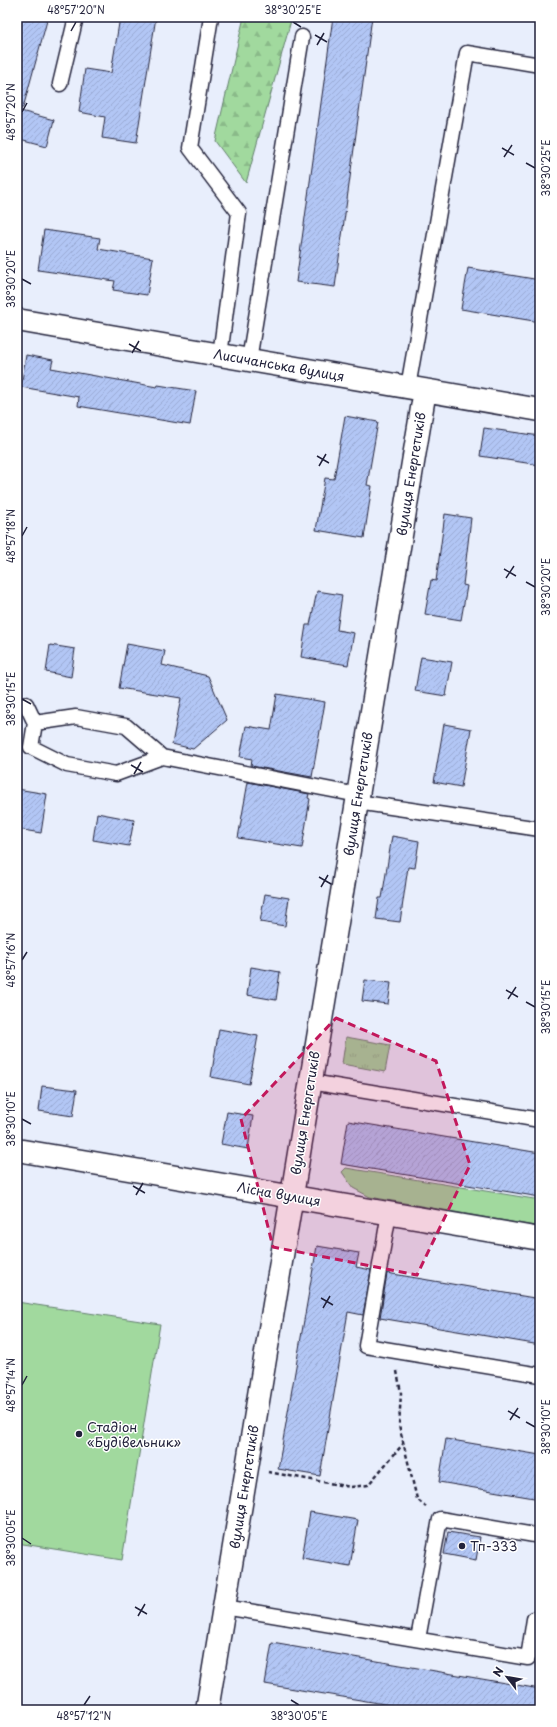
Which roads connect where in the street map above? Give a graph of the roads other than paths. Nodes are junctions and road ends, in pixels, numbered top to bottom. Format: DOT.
graph roads {
  1 [pos="76,17"];
  2 [pos="211,17"];
  3 [pos="302,37"];
  4 [pos="540,65"];
  5 [pos="60,84"];
  6 [pos="17,320"];
  7 [pos="220,355"];
  8 [pos="249,360"];
  9 [pos="417,389"];
  10 [pos="540,410"];
  11 [pos="26,704"];
  12 [pos="35,723"];
  13 [pos="162,758"];
  14 [pos="358,798"];
  15 [pos="540,829"];
  16 [pos="310,1082"];
  17 [pos="540,1120"];
  18 [pos="17,1150"];
  19 [pos="292,1197"];
  20 [pos="389,1213"];
  21 [pos="540,1239"];
  22 [pos="540,1375"];
  23 [pos="540,1536"];
  24 [pos="224,1606"];
  25 [pos="540,1620"];
  26 [pos="418,1640"];
  27 [pos="207,1710"];
  1 -- 5 [label="lane"];
  2 -- 7 [label="lane"];
  3 -- 8 [label="lane"];
  4 -- 9 [label="lane"];
  6 -- 7 [label="street, Лисичанська вулиця"];
  7 -- 8 [label="street, Лисичанська вулиця"];
  8 -- 9 [label="street, Лисичанська вулиця"];
  9 -- 10 [label="street, Лисичанська вулиця"];
  9 -- 14 [label="street, вулиця Енергетиків"];
  11 -- 12 [label="lane"];
  12 -- 13 [label="lane"];
  12 -- 13 [label="lane"];
  13 -- 14 [label="lane"];
  14 -- 15 [label="lane"];
  14 -- 16 [label="street, вулиця Енергетиків"];
  16 -- 17 [label="lane"];
  16 -- 19 [label="street, вулиця Енергетиків"];
  18 -- 19 [label="street, Лісна вулиця"];
  19 -- 20 [label="street, Лісна вулиця"];
  19 -- 24 [label="street, вулиця Енергетиків"];
  20 -- 21 [label="street, Лісна вулиця"];
  20 -- 22 [label="lane"];
  23 -- 26 [label="lane"];
  24 -- 26 [label="lane"];
  24 -- 27 [label="street, вулиця Енергетиків"];
  25 -- 26 [label="lane"];
}
